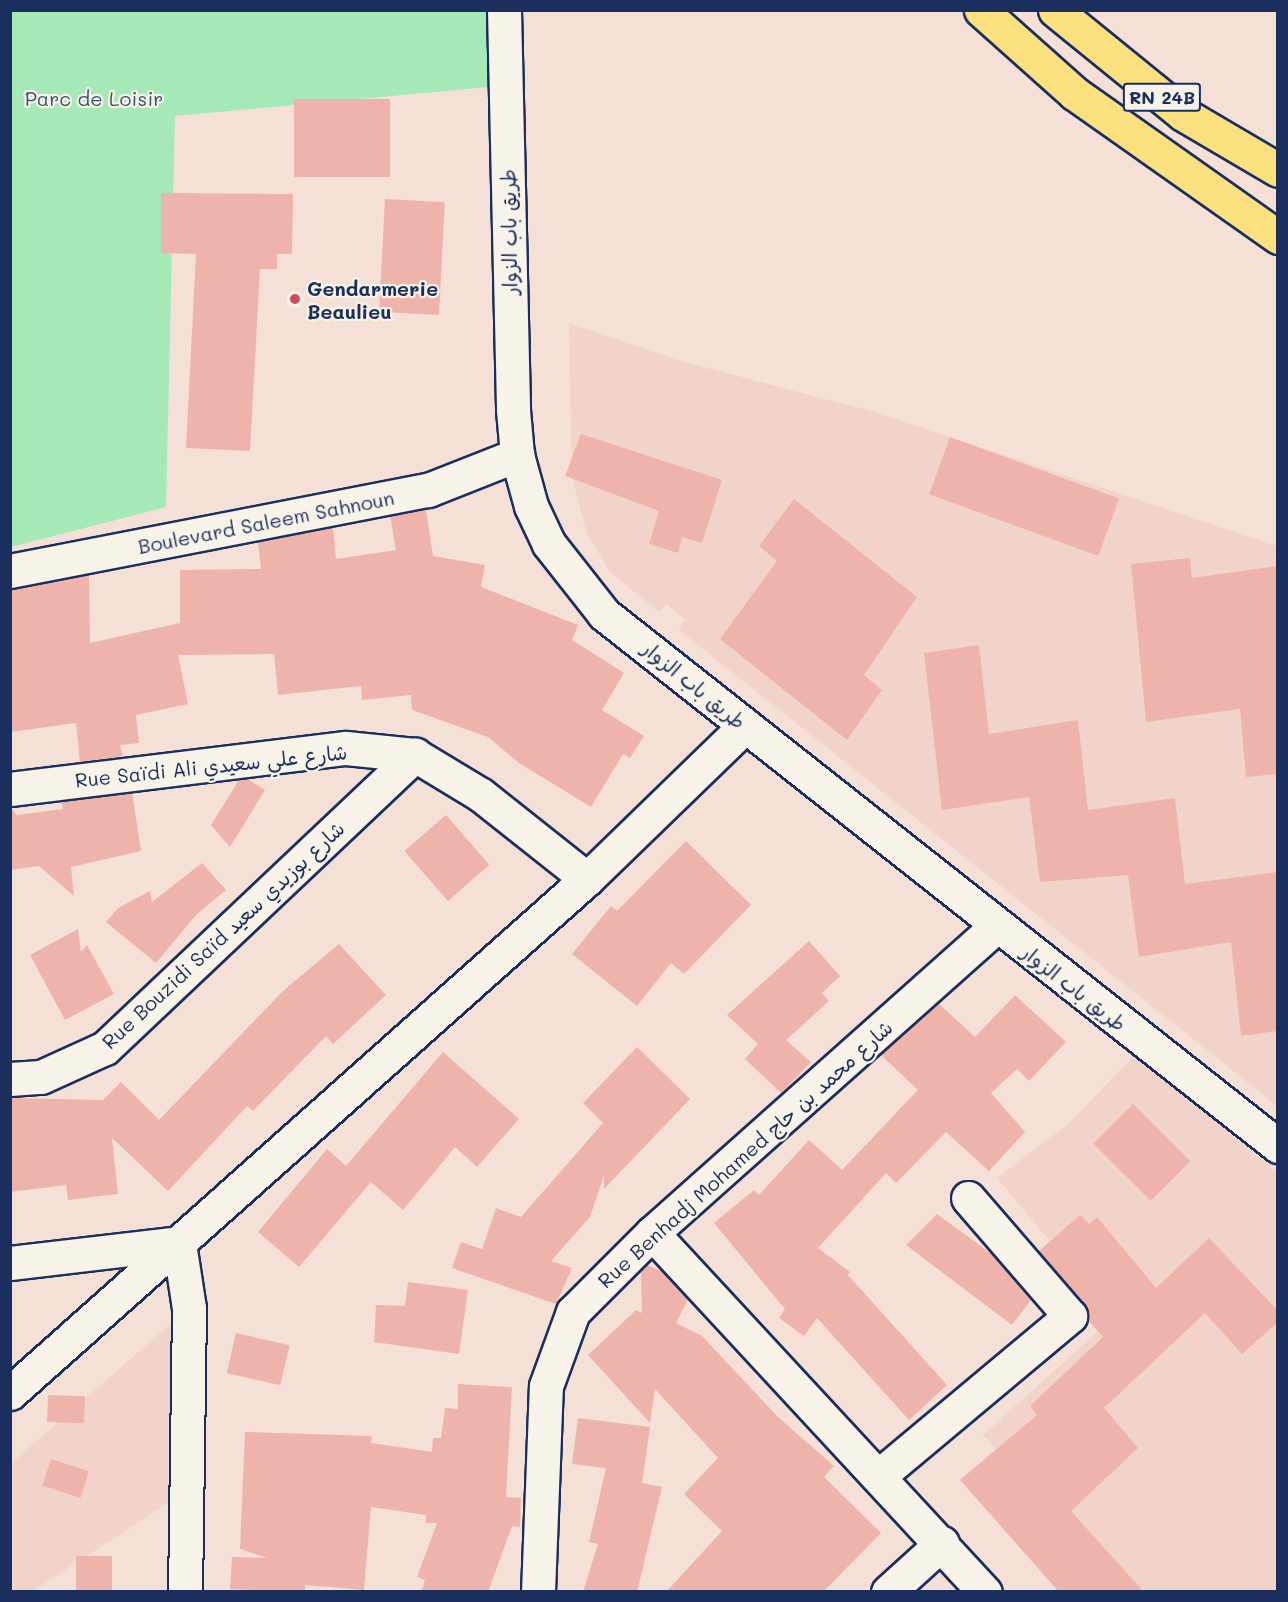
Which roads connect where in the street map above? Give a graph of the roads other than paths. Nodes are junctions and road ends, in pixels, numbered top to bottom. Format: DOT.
graph roads {
  1 [pos="504,10"];
  2 [pos="981,10"];
  3 [pos="1055,10"];
  4 [pos="1278,170"];
  5 [pos="1270,226"];
  6 [pos="517,455"];
  7 [pos="10,571"];
  8 [pos="745,726"];
  9 [pos="415,755"];
  10 [pos="10,789"];
  11 [pos="587,879"];
  12 [pos="996,927"];
  13 [pos="10,1079"];
  14 [pos="1278,1146"];
  15 [pos="969,1198"];
  16 [pos="652,1233"];
  17 [pos="179,1243"];
  18 [pos="10,1263"];
  19 [pos="10,1393"];
  20 [pos="880,1475"];
  21 [pos="942,1543"];
  22 [pos="185,1592"];
  23 [pos="538,1592"];
  24 [pos="888,1592"];
  25 [pos="986,1592"];
  1 -- 6 [label="street, طريق باب الزوار"];
  2 -- 5 [label="main road"];
  3 -- 4 [label="main road, RN 24B"];
  6 -- 7 [label="street, Boulevard Saleem Sahnoun"];
  6 -- 8 [label="street, طريق باب الزوار"];
  8 -- 11 [label="street"];
  8 -- 12 [label="street, طريق باب الزوار"];
  9 -- 10 [label="street, Rue Saïdi Ali شارع علي سعيدي"];
  9 -- 11 [label="street, Rue Saïdi Ali شارع علي سعيدي"];
  9 -- 13 [label="street, Rue Bouzidi Saïd شارع بوزيدي سعيد"];
  11 -- 17 [label="street"];
  12 -- 14 [label="street, طريق باب الزوار"];
  12 -- 16 [label="street, Rue Benhadj Mohamed شارع محمد بن حاج"];
  15 -- 20 [label="street"];
  16 -- 20 [label="street"];
  16 -- 23 [label="street, Rue Benhadj Mohamed شارع محمد بن حاج"];
  17 -- 18 [label="street"];
  17 -- 19 [label="street"];
  17 -- 22 [label="street"];
  20 -- 21 [label="street"];
  21 -- 24 [label="street"];
  21 -- 25 [label="street"];
}
